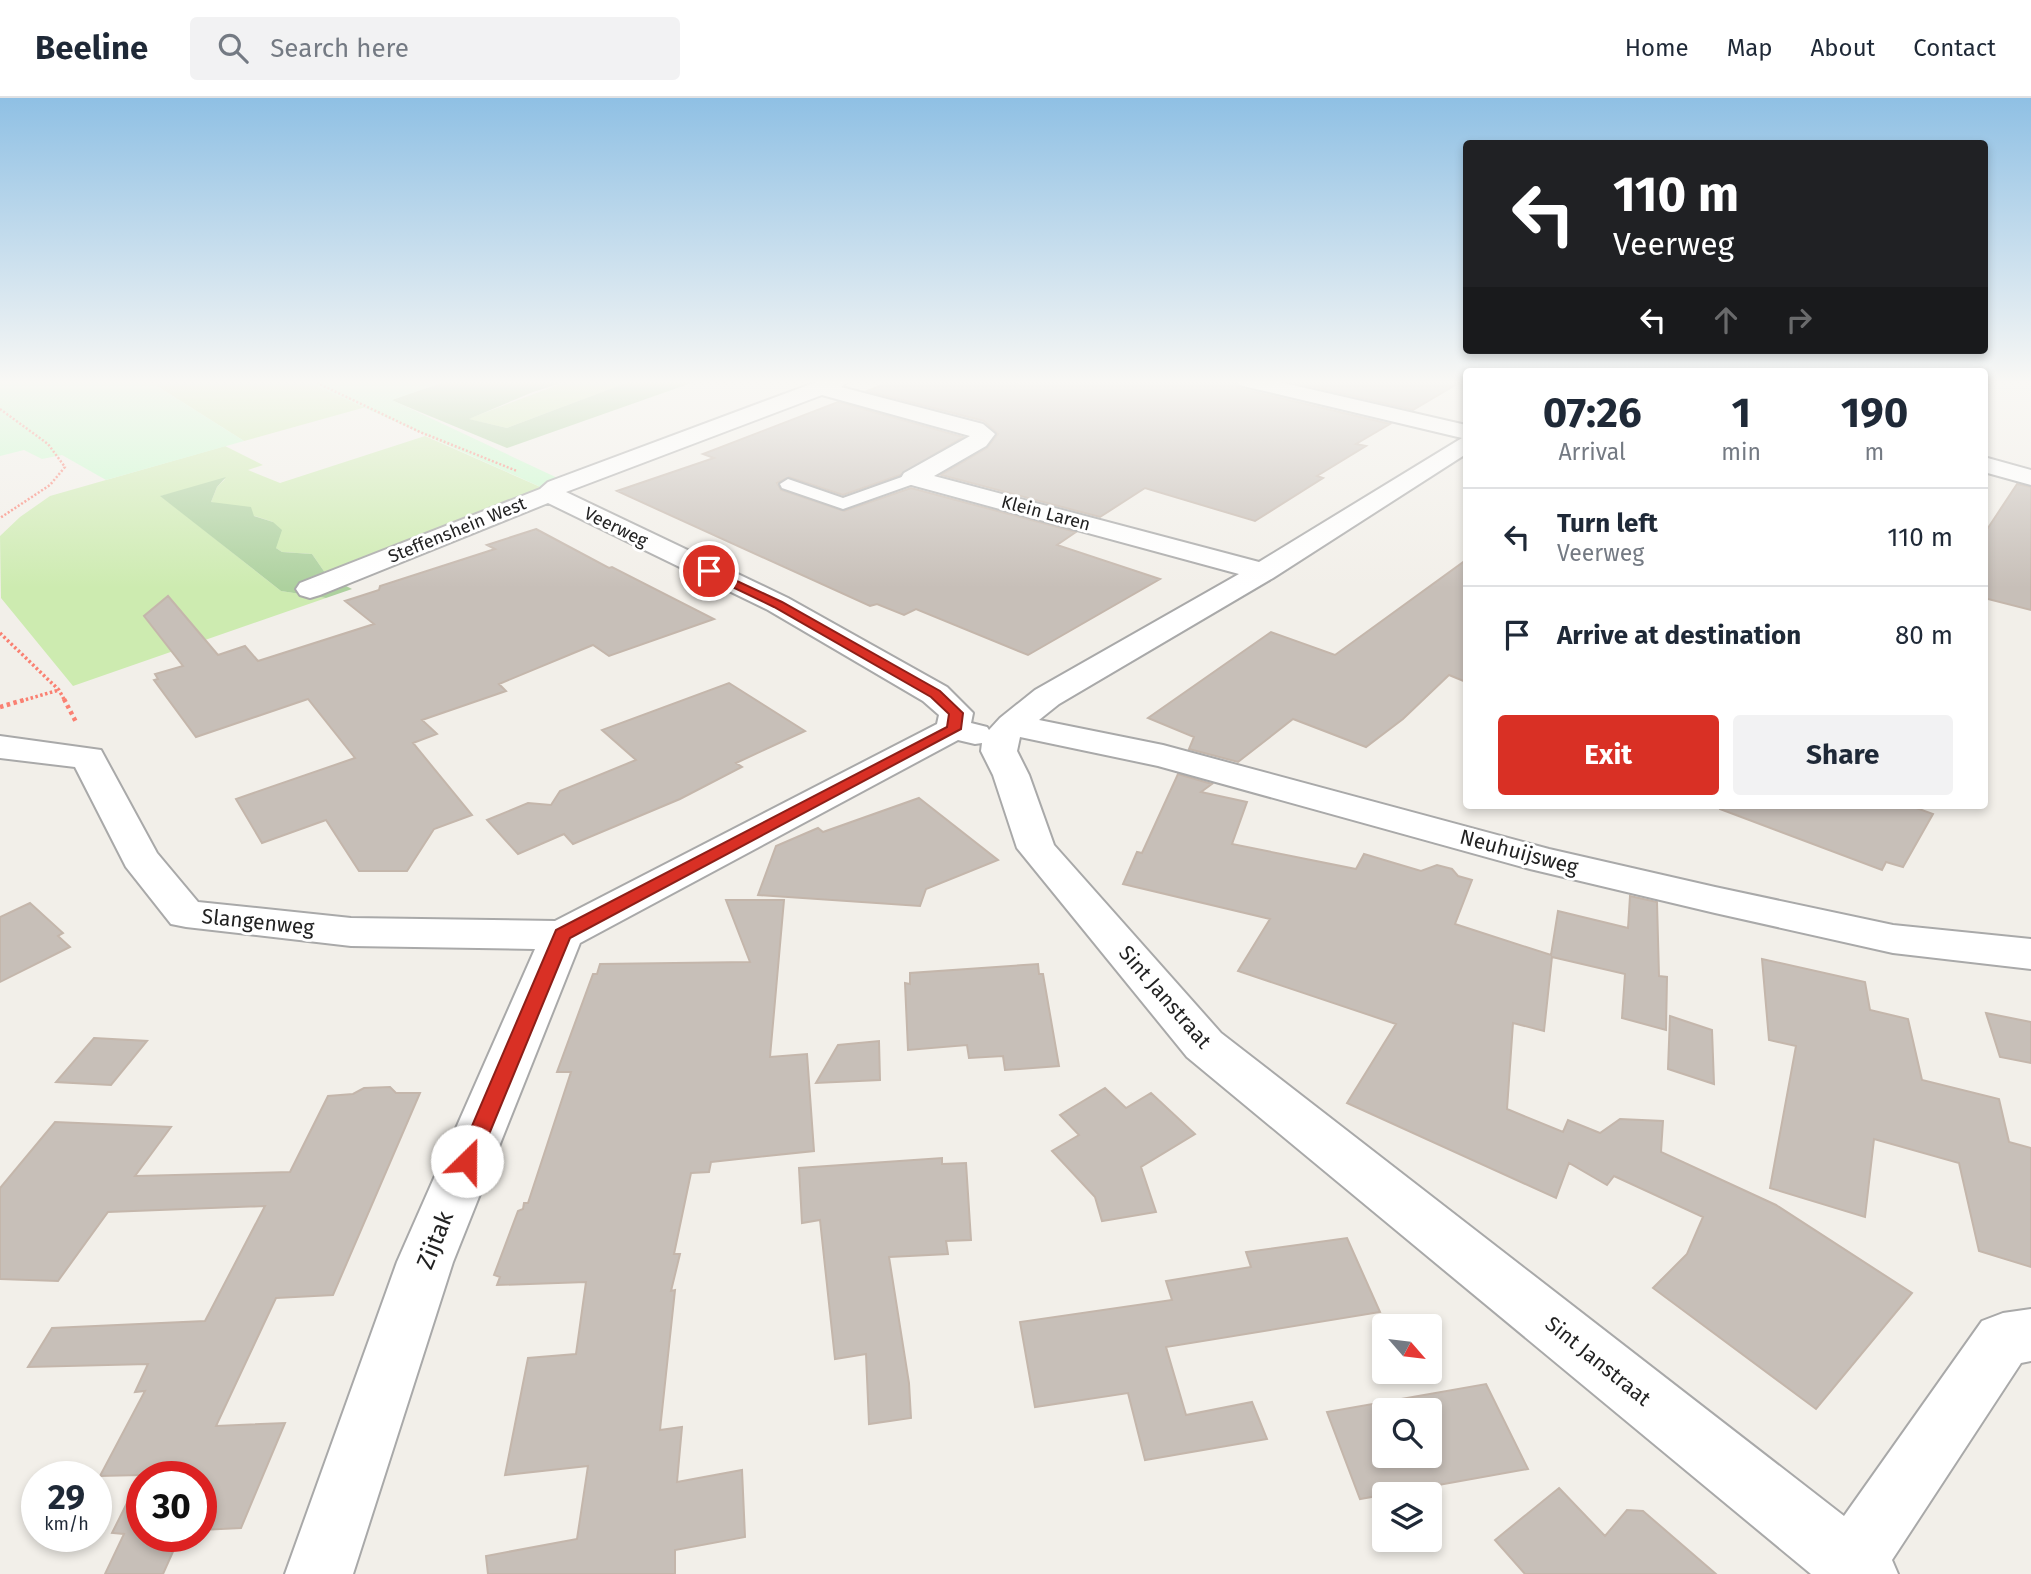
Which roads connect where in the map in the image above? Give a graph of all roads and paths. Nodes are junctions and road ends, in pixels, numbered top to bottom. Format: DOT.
graph roads {
  1 [pos="52,450"];
  2 [pos="462,450"];
  3 [pos="652,450"];
  4 [pos="962,450"];
  5 [pos="1457,450"];
  6 [pos="1988,465"];
  7 [pos="913,478"];
  8 [pos="2031,478"];
  9 [pos="788,484"];
  10 [pos="550,487"];
  11 [pos="0,518"];
  12 [pos="1263,572"];
  13 [pos="310,589"];
  14 [pos="0,633"];
  15 [pos="59,691"];
  16 [pos="0,708"];
  17 [pos="954,729"];
  18 [pos="1006,732"];
  19 [pos="0,747"];
  20 [pos="86,748"];
  21 [pos="562,934"];
  22 [pos="2031,954"];
  23 [pos="2031,1335"];
  24 [pos="1858,1569"];
  25 [pos="319,1574"];
  1 -- 11 [label="path"];
  2 -- 10 [label="path"];
  3 -- 10 [label="street, Steffenshein West"];
  4 -- 7 [label="street"];
  5 -- 12 [label="street"];
  6 -- 8 [label="street"];
  7 -- 9 [label="lane"];
  7 -- 12 [label="street, Klein Laren"];
  10 -- 13 [label="street, Steffenshein West"];
  10 -- 17 [label="street, Veerweg"];
  12 -- 18 [label="street"];
  14 -- 15 [label="path"];
  15 -- 16 [label="path"];
  15 -- 20 [label="path"];
  17 -- 18 [label="street"];
  17 -- 21 [label="street"];
  18 -- 22 [label="street, Neuhuijsweg"];
  18 -- 24 [label="street, Sint Janstraat"];
  19 -- 20 [label="street"];
  20 -- 21 [label="street, Slangenweg"];
  21 -- 25 [label="street, Zijtak"];
  23 -- 24 [label="street"];
}
